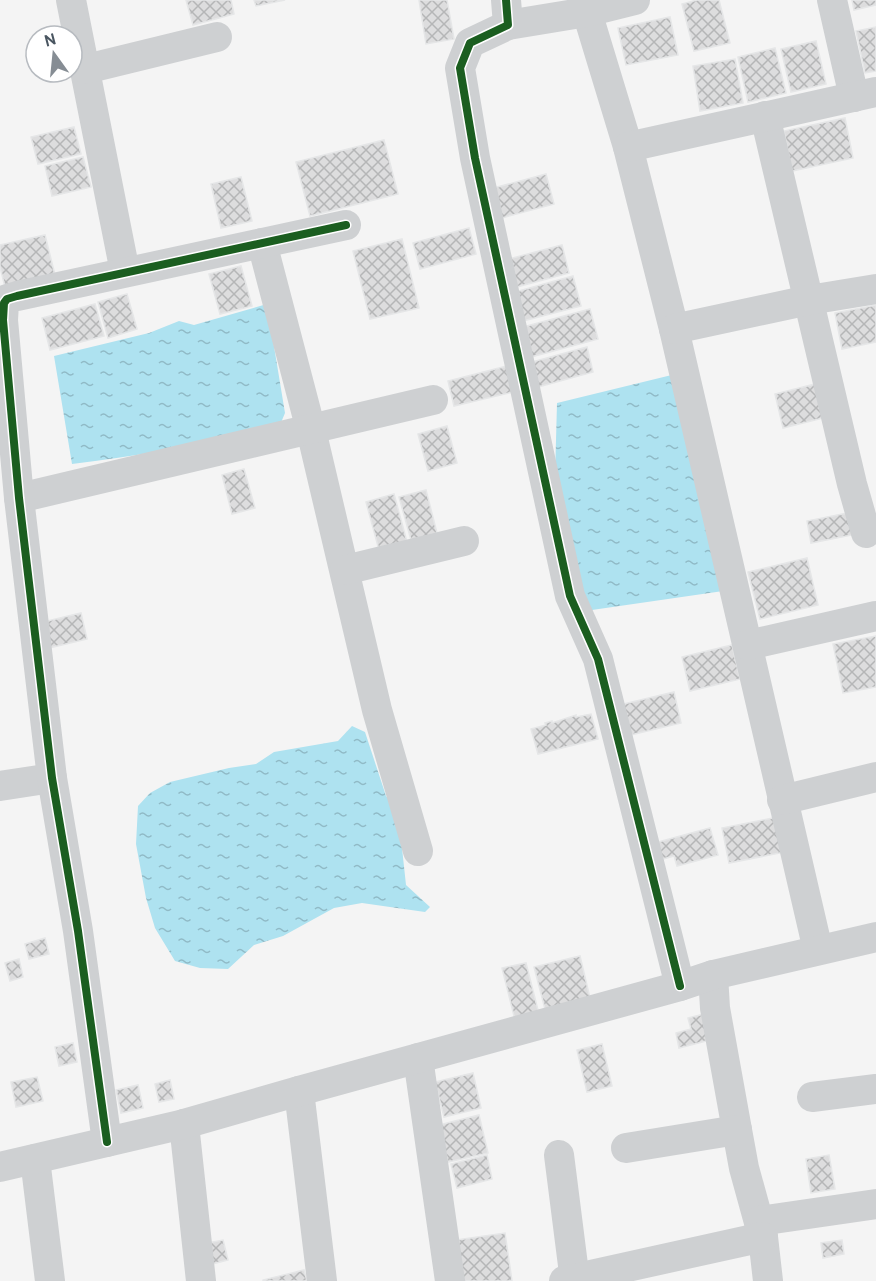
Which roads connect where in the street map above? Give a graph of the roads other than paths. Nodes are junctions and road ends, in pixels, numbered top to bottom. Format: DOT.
graph roads {
  1 [pos="71,0"];
  2 [pos="635,0"];
  3 [pos="832,0"];
  4 [pos="507,12"];
  5 [pos="586,12"];
  6 [pos="217,37"];
  7 [pos="86,69"];
  8 [pos="865,95"];
  9 [pos="765,116"];
  10 [pos="628,147"];
  11 [pos="346,225"];
  12 [pos="262,243"];
  13 [pos="125,272"];
  14 [pos="876,289"];
  15 [pos="808,300"];
  16 [pos="674,329"];
  17 [pos="4,377"];
  18 [pos="434,400"];
  19 [pos="312,430"];
  20 [pos="864,481"];
  21 [pos="19,498"];
  22 [pos="866,533"];
  23 [pos="464,541"];
  24 [pos="345,570"];
  25 [pos="876,616"];
  26 [pos="748,645"];
  27 [pos="876,777"];
  28 [pos="52,778"];
  29 [pos="0,786"];
  30 [pos="782,800"];
  31 [pos="418,851"];
  32 [pos="876,937"];
  33 [pos="818,950"];
  34 [pos="713,975"];
  35 [pos="680,987"];
  36 [pos="418,1059"];
  37 [pos="876,1089"];
  38 [pos="298,1090"];
  39 [pos="812,1097"];
  40 [pos="183,1124"];
  41 [pos="737,1130"];
  42 [pos="107,1142"];
  43 [pos="626,1148"];
  44 [pos="559,1155"];
  45 [pos="35,1159"];
  46 [pos="0,1167"];
  47 [pos="876,1204"];
  48 [pos="761,1229"];
  49 [pos="571,1280"];
  50 [pos="50,1281"];
  51 [pos="201,1281"];
  52 [pos="322,1281"];
  53 [pos="450,1281"];
  54 [pos="768,1281"];
  1 -- 7 [label="street"];
  2 -- 5 [label="street"];
  3 -- 8 [label="street"];
  4 -- 5 [label="street"];
  4 -- 35 [label="street"];
  5 -- 10 [label="street"];
  6 -- 7 [label="street"];
  7 -- 13 [label="street"];
  8 -- 9 [label="street"];
  9 -- 10 [label="street"];
  9 -- 15 [label="street"];
  10 -- 16 [label="street"];
  11 -- 12 [label="street"];
  12 -- 13 [label="street"];
  12 -- 19 [label="street"];
  13 -- 17 [label="street"];
  14 -- 15 [label="street"];
  15 -- 16 [label="street"];
  15 -- 20 [label="street"];
  16 -- 26 [label="street"];
  17 -- 21 [label="street"];
  18 -- 19 [label="street"];
  19 -- 21 [label="street"];
  19 -- 24 [label="street"];
  20 -- 22 [label="street"];
  21 -- 28 [label="street"];
  23 -- 24 [label="street"];
  24 -- 31 [label="street"];
  25 -- 26 [label="street"];
  26 -- 30 [label="street"];
  27 -- 30 [label="street"];
  28 -- 29 [label="street"];
  28 -- 42 [label="street"];
  30 -- 33 [label="street"];
  32 -- 33 [label="street"];
  33 -- 34 [label="street"];
  34 -- 35 [label="street"];
  34 -- 41 [label="street"];
  35 -- 36 [label="street"];
  36 -- 38 [label="street"];
  36 -- 53 [label="street"];
  37 -- 39 [label="street"];
  38 -- 40 [label="street"];
  38 -- 52 [label="street"];
  40 -- 42 [label="street"];
  40 -- 51 [label="street"];
  41 -- 43 [label="street"];
  41 -- 48 [label="street"];
  42 -- 45 [label="street"];
  44 -- 49 [label="street"];
  45 -- 46 [label="street"];
  45 -- 50 [label="street"];
  47 -- 48 [label="street"];
  48 -- 49 [label="street"];
  48 -- 54 [label="street"];
}
